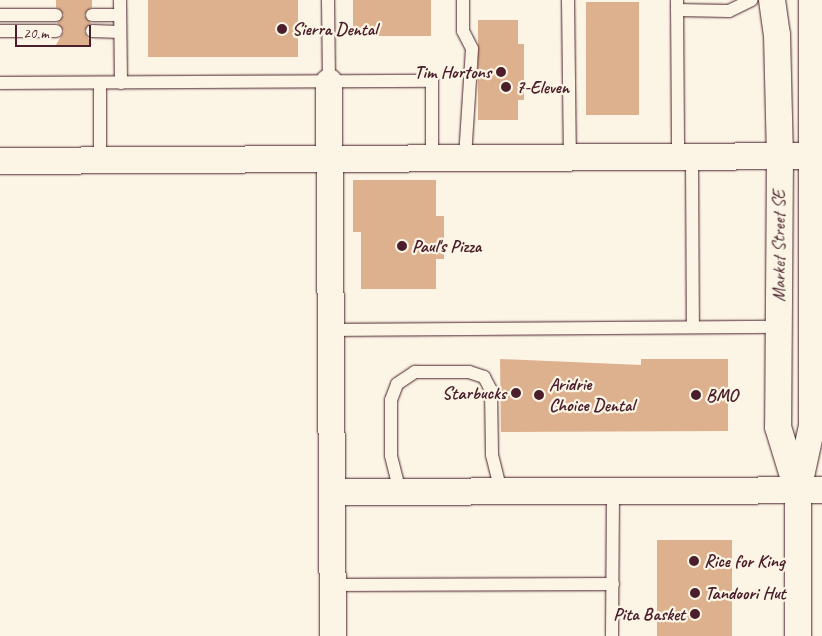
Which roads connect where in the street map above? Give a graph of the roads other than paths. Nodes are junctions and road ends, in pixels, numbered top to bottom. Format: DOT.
graph roads {
  1 [pos="120,0"];
  2 [pos="328,0"];
  3 [pos="463,0"];
  4 [pos="568,0"];
  5 [pos="752,0"];
  6 [pos="772,0"];
  7 [pos="812,0"];
  8 [pos="677,5"];
  9 [pos="0,15"];
  10 [pos="56,15"];
  11 [pos="92,15"];
  12 [pos="120,15"];
  13 [pos="0,31"];
  14 [pos="56,31"];
  15 [pos="92,31"];
  16 [pos="120,32"];
  17 [pos="329,82"];
  18 [pos="0,83"];
  19 [pos="100,83"];
  20 [pos="120,83"];
  21 [pos="780,156"];
  22 [pos="817,156"];
  23 [pos="685,157"];
  24 [pos="465,158"];
  25 [pos="570,158"];
  26 [pos="330,159"];
  27 [pos="432,159"];
  28 [pos="0,161"];
  29 [pos="100,162"];
  30 [pos="817,288"];
  31 [pos="693,327"];
  32 [pos="779,327"];
  33 [pos="331,330"];
  34 [pos="810,490"];
  35 [pos="613,491"];
  36 [pos="332,492"];
  37 [pos="400,492"];
  38 [pos="501,492"];
  39 [pos="613,584"];
  40 [pos="333,585"];
  41 [pos="333,636"];
  42 [pos="612,636"];
  43 [pos="798,636"];
  1 -- 12 [label="lane"];
  2 -- 17 [label="lane"];
  3 -- 24 [label="lane"];
  4 -- 25 [label="lane"];
  5 -- 8 [label="lane"];
  6 -- 21 [label="street, Market Street SE"];
  7 -- 22 [label="street, Market Street SE"];
  8 -- 23 [label="lane"];
  9 -- 10 [label="lane"];
  11 -- 12 [label="lane"];
  12 -- 16 [label="lane"];
  13 -- 14 [label="lane"];
  15 -- 16 [label="lane"];
  16 -- 20 [label="lane"];
  17 -- 20 [label="lane"];
  17 -- 26 [label="street"];
  17 -- 27 [label="lane"];
  18 -- 19 [label="lane"];
  19 -- 20 [label="lane"];
  19 -- 29 [label="lane"];
  21 -- 22 [label="street"];
  21 -- 23 [label="street"];
  21 -- 32 [label="street, Market Street SE"];
  22 -- 30 [label="street, Market Street SE"];
  23 -- 25 [label="street"];
  23 -- 31 [label="lane"];
  24 -- 25 [label="street"];
  24 -- 27 [label="street"];
  26 -- 27 [label="street"];
  26 -- 29 [label="street"];
  26 -- 33 [label="street"];
  28 -- 29 [label="street"];
  30 -- 34 [label="street, Market Street SE"];
  31 -- 32 [label="lane"];
  31 -- 33 [label="lane"];
  32 -- 34 [label="street, Market Street SE"];
  33 -- 36 [label="street"];
  34 -- 35 [label="street"];
  34 -- 43 [label="street, Market Street SE"];
  35 -- 38 [label="street"];
  35 -- 39 [label="lane"];
  36 -- 37 [label="street"];
  36 -- 40 [label="street"];
  37 -- 38 [label="street"];
  37 -- 38 [label="lane"];
  39 -- 40 [label="lane"];
  39 -- 42 [label="lane"];
  40 -- 41 [label="street"];
}
